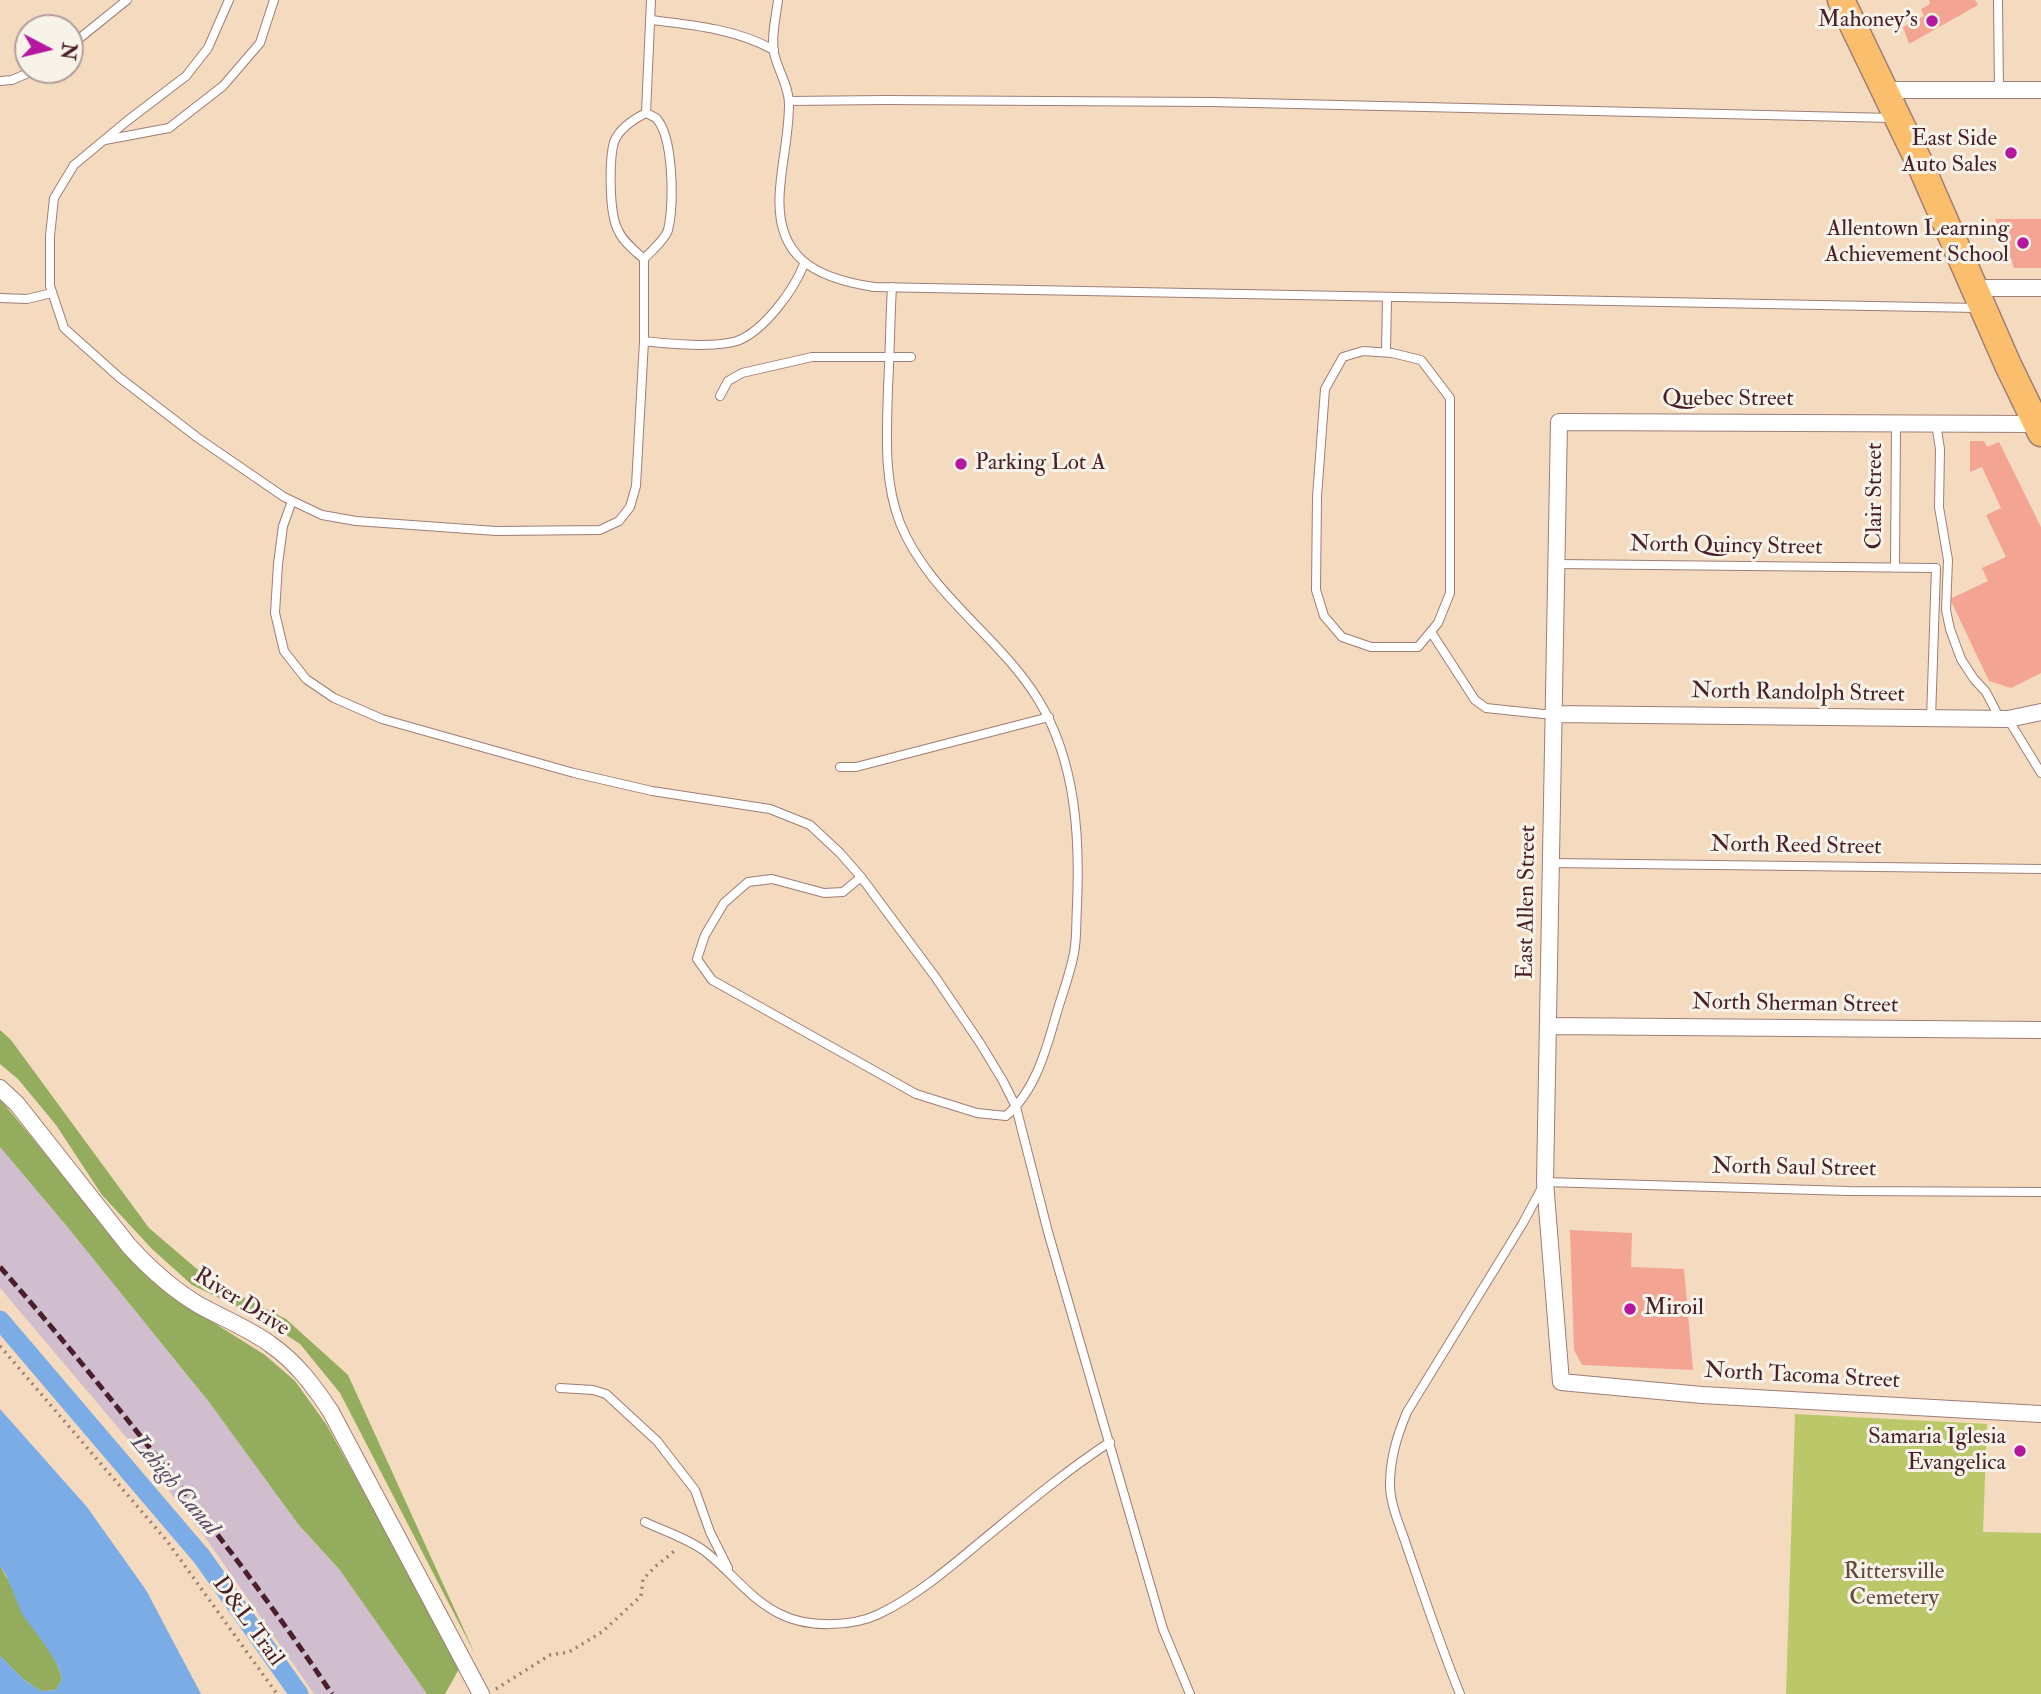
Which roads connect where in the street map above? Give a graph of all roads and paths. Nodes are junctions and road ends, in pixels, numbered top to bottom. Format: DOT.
graph roads {
  1 [pos="127,0"];
  2 [pos="229,0"];
  3 [pos="274,0"];
  4 [pos="651,0"];
  5 [pos="778,0"];
  6 [pos="1841,0"];
  7 [pos="1998,0"];
  8 [pos="651,20"];
  9 [pos="84,35"];
  10 [pos="774,50"];
  11 [pos="1884,90"];
  12 [pos="1999,90"];
  13 [pos="2041,90"];
  14 [pos="789,101"];
  15 [pos="646,113"];
  16 [pos="1898,118"];
  17 [pos="104,140"];
  18 [pos="644,259"];
  19 [pos="804,264"];
  20 [pos="892,287"];
  21 [pos="2041,288"];
  22 [pos="52,293"];
  23 [pos="1387,298"];
  24 [pos="1979,298"];
  25 [pos="0,299"];
  26 [pos="645,341"];
  27 [pos="1386,352"];
  28 [pos="889,356"];
  29 [pos="911,357"];
  30 [pos="720,396"];
  31 [pos="1559,422"];
  32 [pos="1896,424"];
  33 [pos="1936,424"];
  34 [pos="2039,429"];
  35 [pos="292,501"];
  36 [pos="1557,564"];
  37 [pos="1895,568"];
  38 [pos="1431,632"];
  39 [pos="2041,712"];
  40 [pos="1554,714"];
  41 [pos="1049,717"];
  42 [pos="1931,719"];
  43 [pos="2004,719"];
  44 [pos="840,767"];
  45 [pos="2041,773"];
  46 [pos="1551,863"];
  47 [pos="2041,869"];
  48 [pos="861,877"];
  49 [pos="1548,1026"];
  50 [pos="2041,1030"];
  51 [pos="0,1088"];
  52 [pos="1016,1107"];
  53 [pos="1545,1182"];
  54 [pos="2041,1192"];
  55 [pos="0,1346"];
  56 [pos="1562,1382"];
  57 [pos="560,1388"];
  58 [pos="2041,1413"];
  59 [pos="1111,1442"];
  60 [pos="645,1522"];
  61 [pos="686,1542"];
  62 [pos="730,1573"];
  63 [pos="276,1694"];
  64 [pos="481,1694"];
  65 [pos="488,1694"];
  66 [pos="1190,1694"];
  67 [pos="1460,1694"];
  1 -- 9 [label="lane"];
  2 -- 17 [label="lane"];
  3 -- 17 [label="lane"];
  4 -- 8 [label="lane"];
  5 -- 10 [label="lane"];
  6 -- 11 [label="main road"];
  7 -- 12 [label="lane"];
  8 -- 10 [label="lane"];
  8 -- 15 [label="lane"];
  10 -- 14 [label="lane"];
  11 -- 12 [label="street"];
  11 -- 16 [label="main road"];
  12 -- 13 [label="street"];
  14 -- 16 [label="lane"];
  14 -- 19 [label="lane"];
  15 -- 18 [label="lane"];
  15 -- 18 [label="lane"];
  16 -- 24 [label="main road"];
  17 -- 22 [label="lane"];
  18 -- 26 [label="lane"];
  19 -- 20 [label="lane"];
  19 -- 26 [label="lane"];
  20 -- 23 [label="lane"];
  20 -- 28 [label="lane"];
  21 -- 24 [label="street"];
  22 -- 25 [label="lane"];
  22 -- 35 [label="lane"];
  23 -- 24 [label="lane"];
  23 -- 27 [label="lane"];
  24 -- 34 [label="main road"];
  26 -- 35 [label="lane"];
  27 -- 38 [label="lane"];
  27 -- 38 [label="lane"];
  28 -- 29 [label="lane"];
  28 -- 30 [label="lane"];
  28 -- 41 [label="lane"];
  31 -- 32 [label="street, Quebec Street"];
  31 -- 36 [label="street, East Allen Street"];
  32 -- 33 [label="street, Quebec Street"];
  32 -- 37 [label="lane, Clair Street"];
  33 -- 34 [label="street, Quebec Street"];
  33 -- 43 [label="lane"];
  35 -- 48 [label="lane"];
  36 -- 37 [label="lane, North Quincy Street"];
  36 -- 40 [label="street, East Allen Street"];
  37 -- 42 [label="lane, North Quincy Street"];
  38 -- 40 [label="lane"];
  39 -- 43 [label="street, North Randolph Street"];
  40 -- 42 [label="street, North Randolph Street"];
  40 -- 46 [label="street, East Allen Street"];
  41 -- 44 [label="lane"];
  41 -- 52 [label="lane"];
  42 -- 43 [label="street, North Randolph Street"];
  43 -- 45 [label="lane"];
  46 -- 47 [label="lane, North Reed Street"];
  46 -- 49 [label="street, East Allen Street"];
  48 -- 52 [label="lane"];
  48 -- 52 [label="lane"];
  49 -- 50 [label="street, North Sherman Street"];
  49 -- 53 [label="street, East Allen Street"];
  51 -- 64 [label="street, River Drive"];
  52 -- 59 [label="lane"];
  53 -- 54 [label="lane, North Saul Street"];
  53 -- 56 [label="street, East Allen Street"];
  53 -- 67 [label="lane"];
  55 -- 63 [label="path, D&L Trail"];
  56 -- 58 [label="street, North Tacoma Street"];
  57 -- 62 [label="lane"];
  59 -- 62 [label="lane"];
  59 -- 66 [label="lane"];
  60 -- 61 [label="lane"];
  61 -- 62 [label="lane"];
  61 -- 65 [label="path"];
}
